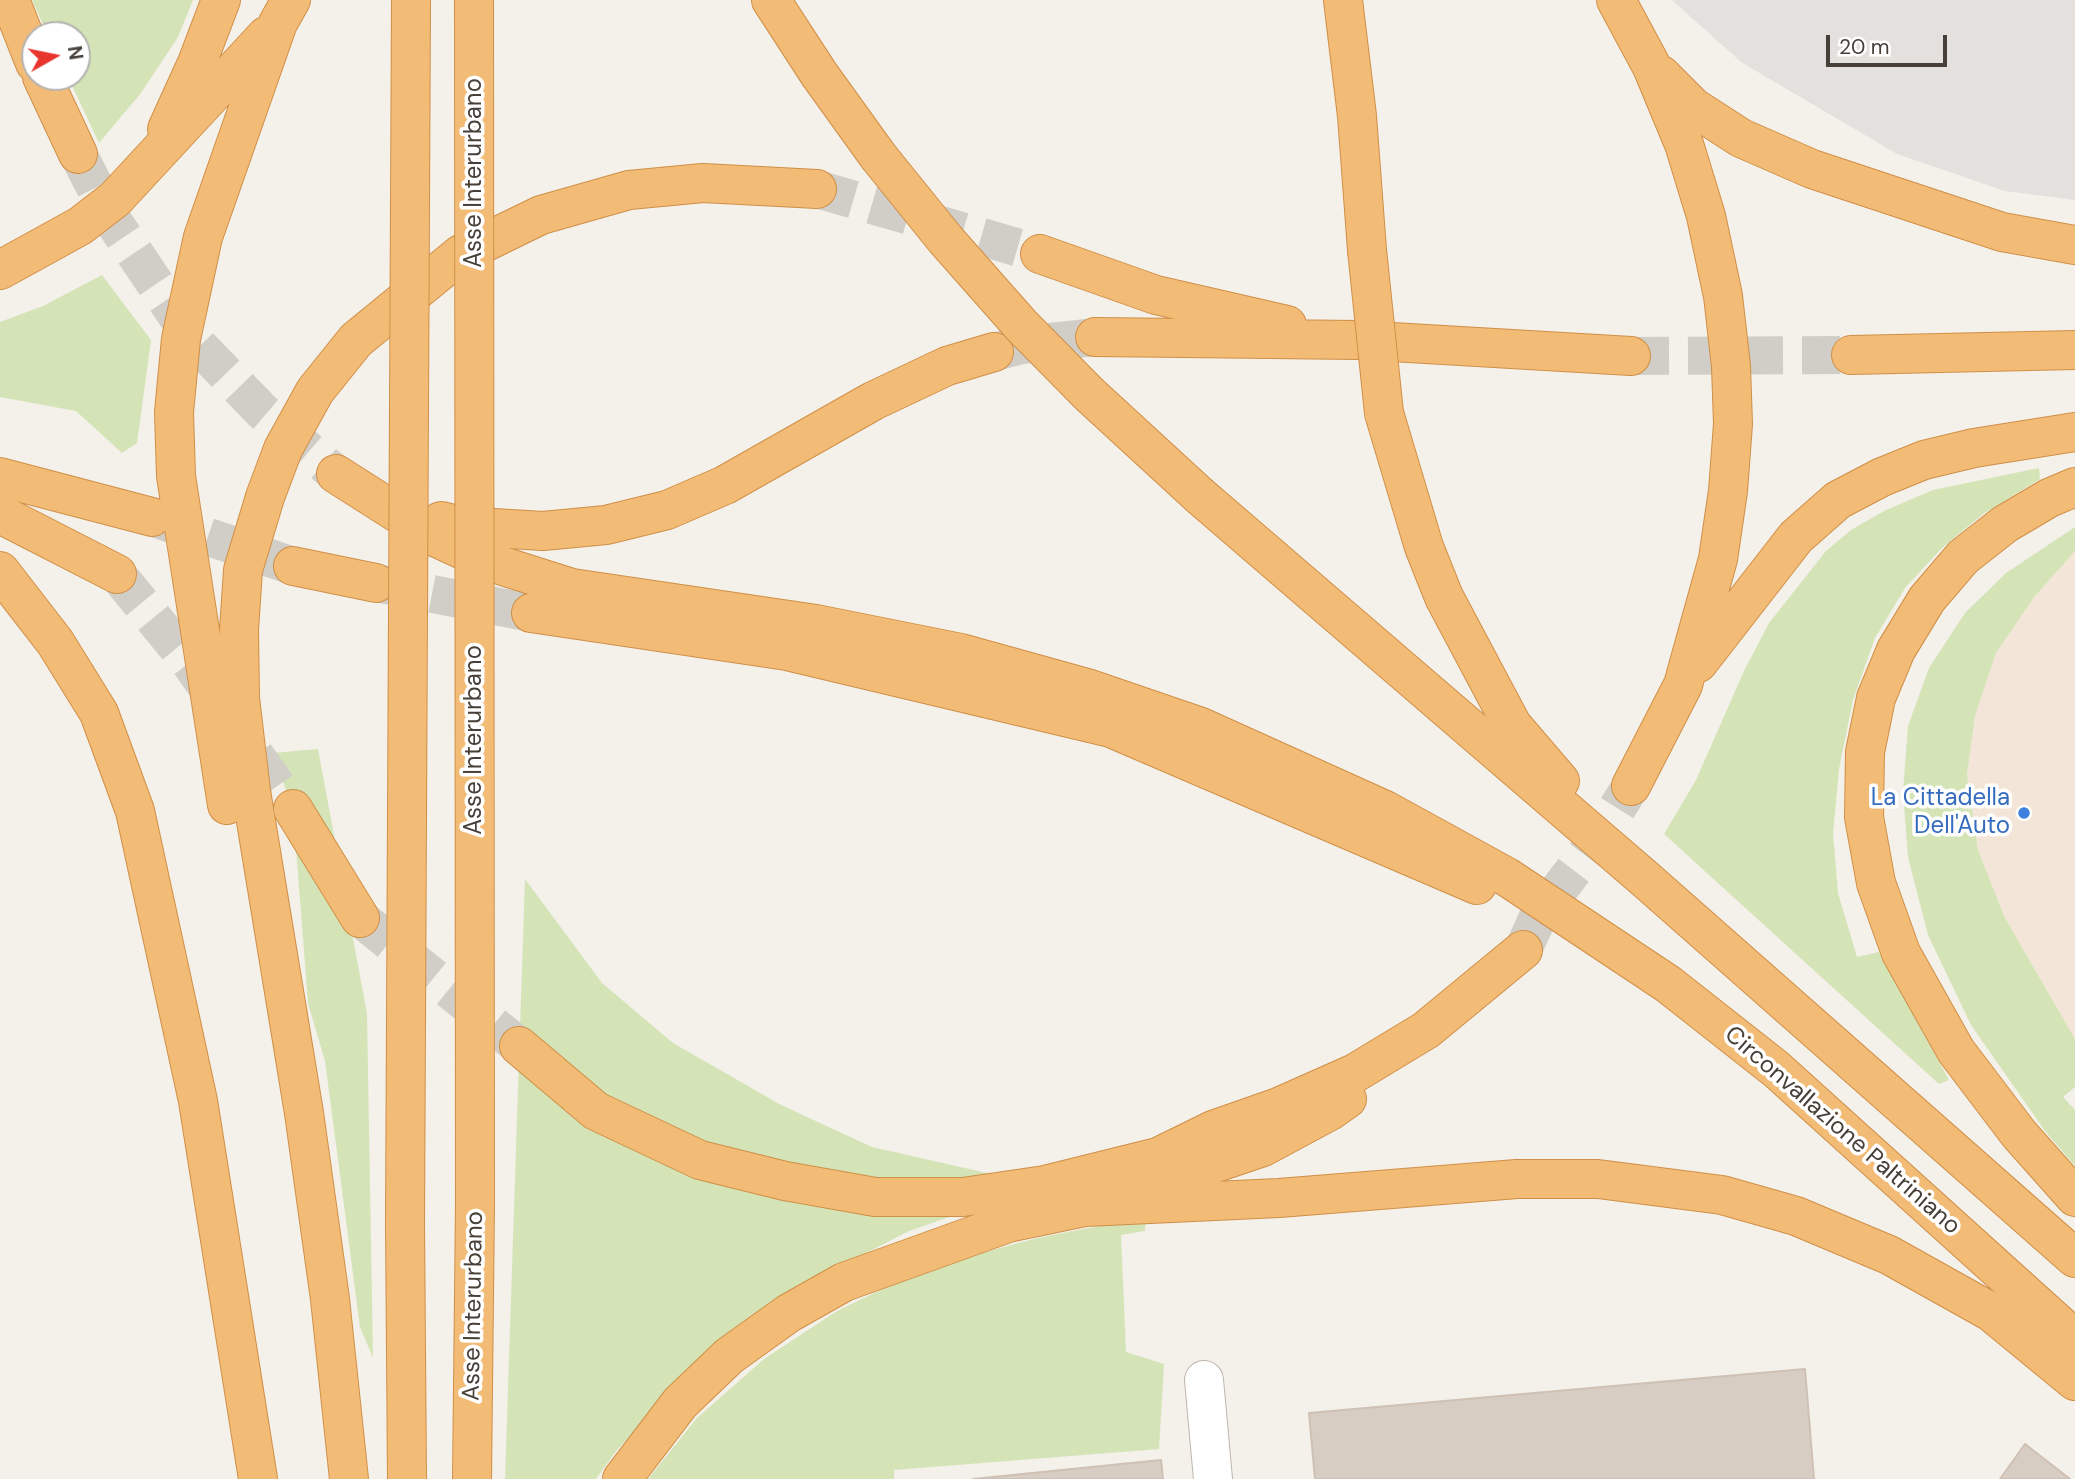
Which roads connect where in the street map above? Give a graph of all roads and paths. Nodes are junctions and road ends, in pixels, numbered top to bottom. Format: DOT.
graph roads {
  1 [pos="10,0"];
  2 [pos="221,0"];
  3 [pos="411,0"];
  4 [pos="474,0"];
  5 [pos="771,0"];
  6 [pos="1343,0"];
  7 [pos="1616,0"];
  8 [pos="284,12"];
  9 [pos="21,28"];
  10 [pos="1652,66"];
  11 [pos="49,91"];
  12 [pos="78,154"];
  13 [pos="152,163"];
  14 [pos="817,189"];
  15 [pos="2075,245"];
  16 [pos="1040,254"];
  17 [pos="0,270"];
  18 [pos="1096,337"];
  19 [pos="2075,339"];
  20 [pos="1358,340"];
  21 [pos="1998,350"];
  22 [pos="2075,350"];
  23 [pos="994,352"];
  24 [pos="1852,355"];
  25 [pos="1631,356"];
  26 [pos="2075,432"];
  27 [pos="336,474"];
  28 [pos="0,477"];
  29 [pos="2075,487"];
  30 [pos="395,510"];
  31 [pos="0,514"];
  32 [pos="152,517"];
  33 [pos="293,566"];
  34 [pos="0,571"];
  35 [pos="117,574"];
  36 [pos="376,583"];
  37 [pos="531,613"];
  38 [pos="1683,684"];
  39 [pos="1631,786"];
  40 [pos="293,809"];
  41 [pos="1644,878"];
  42 [pos="360,918"];
  43 [pos="1599,936"];
  44 [pos="1523,950"];
  45 [pos="519,1046"];
  46 [pos="1400,1049"];
  47 [pos="2075,1197"];
  48 [pos="1085,1207"];
  49 [pos="2075,1258"];
  50 [pos="2075,1339"];
  51 [pos="1204,1380"];
  52 [pos="2075,1381"];
  53 [pos="258,1479"];
  54 [pos="332,1479"];
  55 [pos="349,1479"];
  56 [pos="407,1479"];
  57 [pos="472,1479"];
  58 [pos="622,1479"];
  59 [pos="1213,1479"];
  1 -- 9 [label="highway"];
  2 -- 13 [label="highway"];
  3 -- 56 [label="highway, bridge"];
  4 -- 57 [label="highway, Asse Interurbano, bridge"];
  5 -- 41 [label="highway, bridge"];
  6 -- 41 [label="highway, bridge"];
  7 -- 10 [label="highway"];
  8 -- 13 [label="highway"];
  8 -- 54 [label="highway"];
  10 -- 15 [label="highway"];
  10 -- 38 [label="highway"];
  11 -- 12 [label="highway"];
  13 -- 17 [label="highway"];
  14 -- 55 [label="highway"];
  16 -- 20 [label="highway"];
  18 -- 20 [label="highway"];
  19 -- 21 [label="highway"];
  20 -- 25 [label="highway"];
  21 -- 22 [label="highway"];
  21 -- 24 [label="highway"];
  23 -- 30 [label="highway"];
  26 -- 38 [label="highway"];
  27 -- 30 [label="highway"];
  28 -- 32 [label="highway"];
  29 -- 47 [label="highway"];
  30 -- 43 [label="highway"];
  31 -- 35 [label="highway"];
  33 -- 36 [label="highway"];
  34 -- 53 [label="highway"];
  37 -- 43 [label="highway"];
  38 -- 39 [label="highway"];
  40 -- 42 [label="highway"];
  41 -- 49 [label="highway"];
  43 -- 50 [label="highway, Circonvallazione Paltriniano"];
  44 -- 46 [label="highway"];
  45 -- 46 [label="highway"];
  46 -- 48 [label="highway"];
  48 -- 52 [label="highway"];
  48 -- 58 [label="highway"];
  51 -- 59 [label="street"];
}
